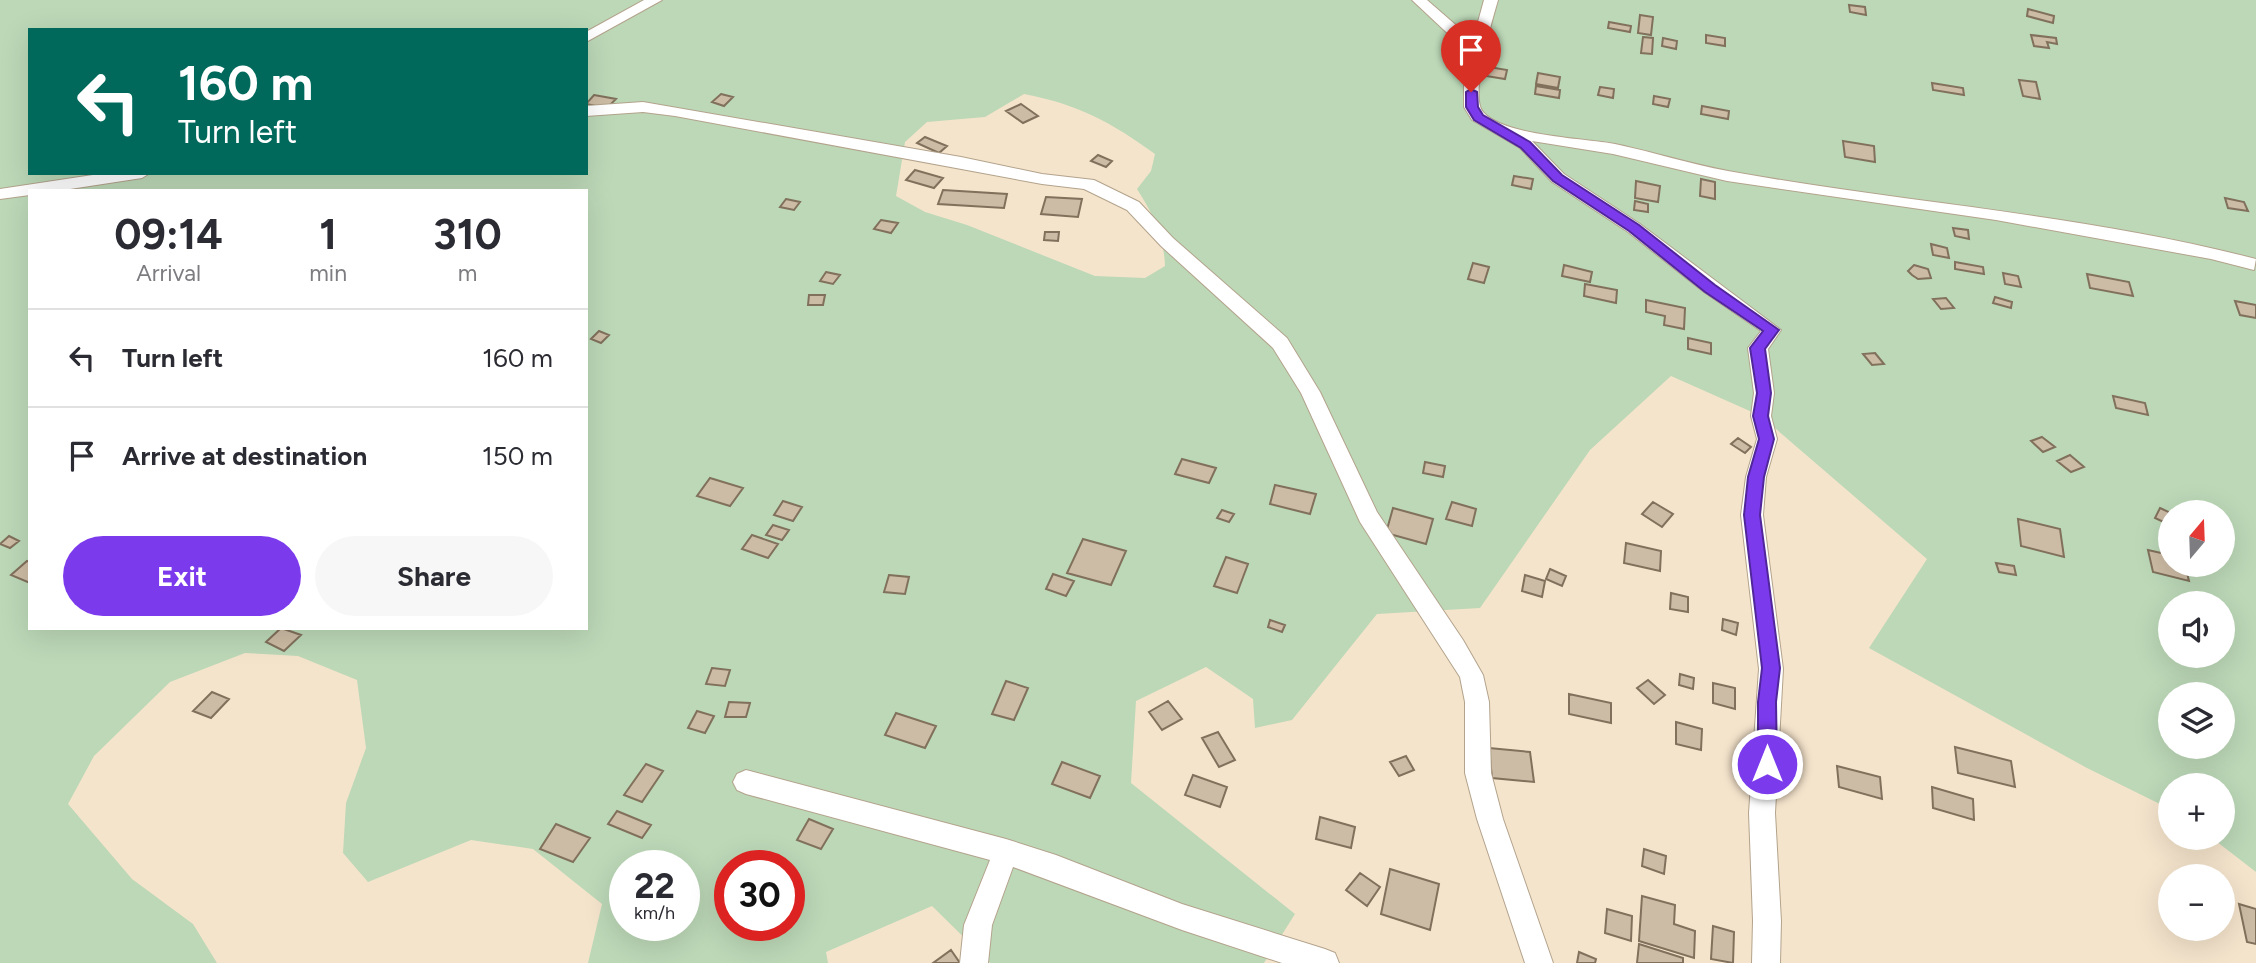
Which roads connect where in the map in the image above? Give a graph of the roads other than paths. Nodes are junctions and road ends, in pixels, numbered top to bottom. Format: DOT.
graph roads {
  1 [pos="655,0"];
  2 [pos="1419,0"];
  3 [pos="1491,0"];
  4 [pos="588,37"];
  5 [pos="1479,49"];
  6 [pos="588,111"];
  7 [pos="1499,128"];
  8 [pos="128,175"];
  9 [pos="34,189"];
  10 [pos="28,190"];
  11 [pos="0,194"];
  12 [pos="2255,264"];
  13 [pos="746,782"];
  14 [pos="1006,852"];
  15 [pos="974,963"];
  16 [pos="1325,963"];
  17 [pos="1539,963"];
  18 [pos="1766,963"];
  1 -- 4 [label="street"];
  2 -- 5 [label="street"];
  3 -- 5 [label="street"];
  5 -- 7 [label="street"];
  6 -- 17 [label="street"];
  7 -- 12 [label="street"];
  7 -- 18 [label="street"];
  8 -- 9 [label="street"];
  10 -- 11 [label="street"];
  13 -- 14 [label="street"];
  14 -- 15 [label="street"];
  14 -- 16 [label="street"];
}
